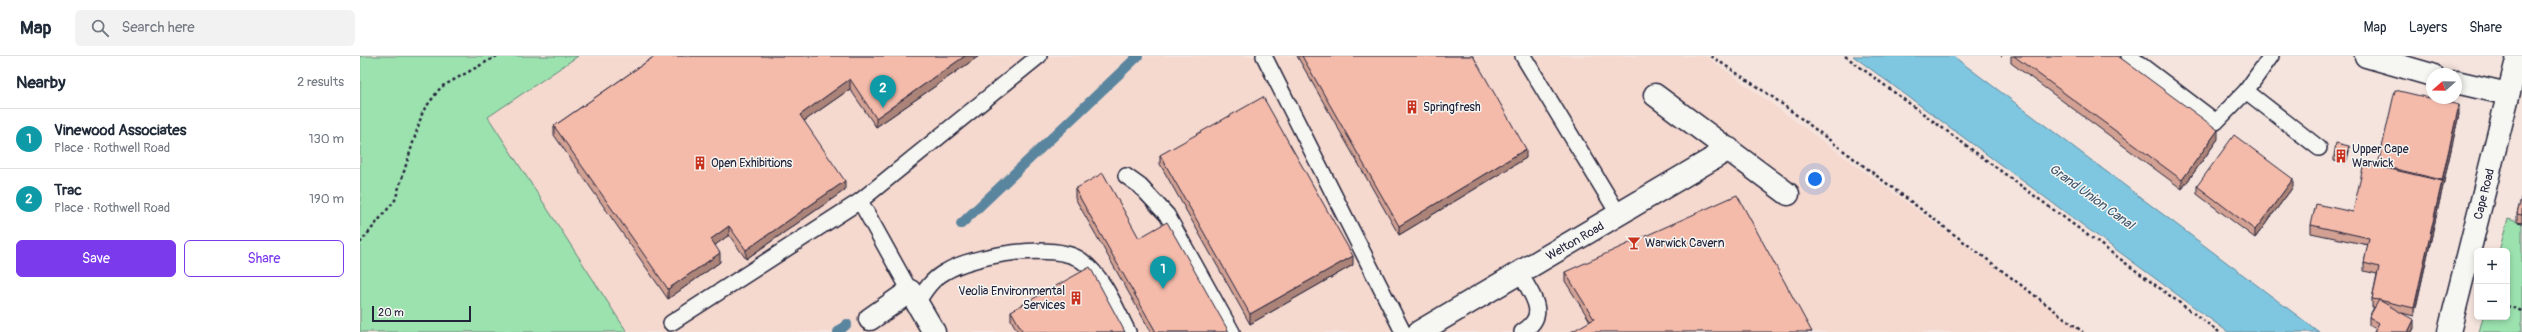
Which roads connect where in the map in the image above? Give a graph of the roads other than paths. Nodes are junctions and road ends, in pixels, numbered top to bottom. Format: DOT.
graph roads {
  1 [pos="1039,56"];
  2 [pos="1264,56"];
  3 [pos="1523,56"];
  4 [pos="2129,56"];
  5 [pos="2271,56"];
  6 [pos="2366,56"];
  7 [pos="2518,56"];
  8 [pos="2426,73"];
  9 [pos="2462,83"];
  10 [pos="2246,91"];
  11 [pos="1655,94"];
  12 [pos="2508,94"];
  13 [pos="2320,148"];
  14 [pos="1729,149"];
  15 [pos="1126,176"];
  16 [pos="1788,194"];
  17 [pos="860,201"];
  18 [pos="1619,215"];
  19 [pos="1520,273"];
  20 [pos="913,297"];
  21 [pos="870,320"];
  22 [pos="671,322"];
  23 [pos="934,332"];
  24 [pos="1128,332"];
  25 [pos="1232,332"];
  26 [pos="1403,332"];
  27 [pos="1419,332"];
  28 [pos="1522,332"];
  29 [pos="2449,332"];
  1 -- 17 [label="lane"];
  2 -- 26 [label="lane"];
  3 -- 18 [label="lane"];
  4 -- 10 [label="lane"];
  5 -- 10 [label="lane"];
  6 -- 8 [label="street"];
  7 -- 12 [label="street, Cape Road"];
  9 -- 12 [label="street"];
  10 -- 13 [label="lane"];
  11 -- 14 [label="street"];
  12 -- 29 [label="street, Cape Road"];
  14 -- 16 [label="street"];
  14 -- 18 [label="street, Welton Road"];
  15 -- 25 [label="lane"];
  17 -- 20 [label="lane"];
  17 -- 22 [label="lane"];
  18 -- 19 [label="street, Welton Road"];
  19 -- 27 [label="street, Welton Road"];
  19 -- 28 [label="lane"];
  20 -- 21 [label="street"];
  20 -- 23 [label="street"];
  20 -- 24 [label="lane"];
}
